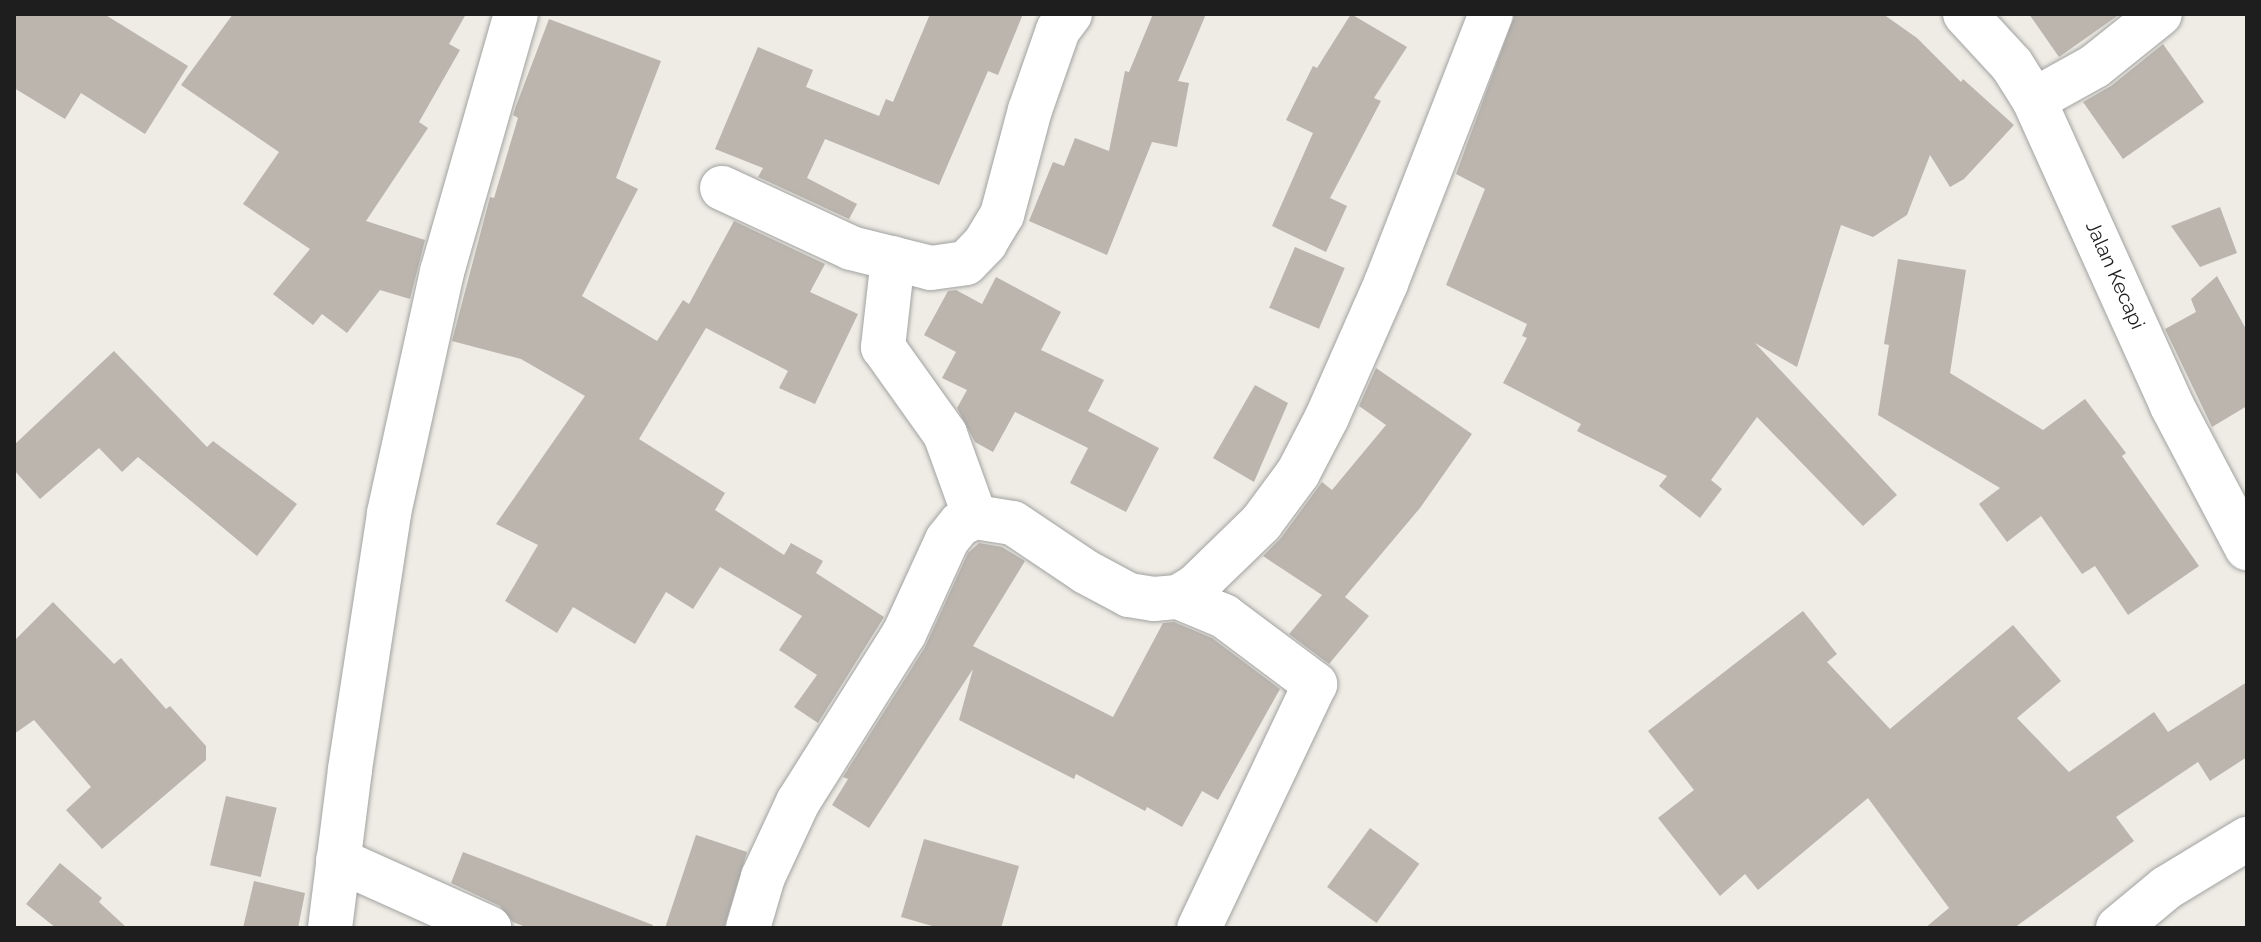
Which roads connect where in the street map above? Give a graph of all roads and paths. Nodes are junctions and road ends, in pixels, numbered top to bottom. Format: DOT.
graph roads {
  1 [pos="516,14"];
  2 [pos="1070,14"];
  3 [pos="1491,14"];
  4 [pos="1965,14"];
  5 [pos="2160,14"];
  6 [pos="2034,100"];
  7 [pos="722,188"];
  8 [pos="893,258"];
  9 [pos="975,517"];
  10 [pos="2247,548"];
  11 [pos="1178,597"];
  12 [pos="2247,839"];
  13 [pos="338,860"];
  14 [pos="330,928"];
  15 [pos="489,928"];
  16 [pos="748,928"];
  17 [pos="1199,928"];
  18 [pos="2118,928"];
  1 -- 13 [label="street"];
  2 -- 8 [label="street"];
  3 -- 11 [label="street"];
  4 -- 6 [label="street, Jalan Kecapi"];
  5 -- 6 [label="street"];
  6 -- 10 [label="street, Jalan Kecapi"];
  7 -- 8 [label="street"];
  8 -- 9 [label="street"];
  9 -- 11 [label="street"];
  9 -- 16 [label="street"];
  11 -- 17 [label="street"];
  12 -- 18 [label="street"];
  13 -- 14 [label="street"];
  13 -- 15 [label="street"];
}
